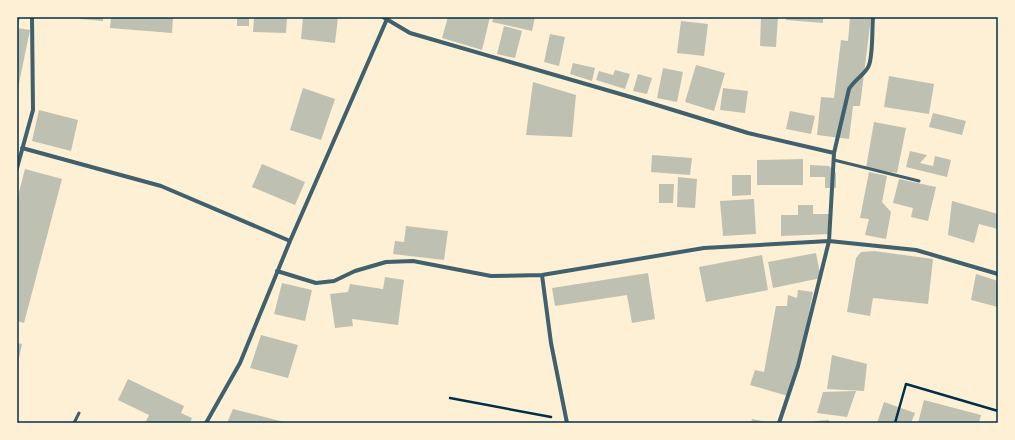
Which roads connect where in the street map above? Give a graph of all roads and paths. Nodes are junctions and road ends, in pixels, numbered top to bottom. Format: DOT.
graph roads {
  1 [pos="32,17"];
  2 [pos="873,17"];
  3 [pos="386,18"];
  4 [pos="22,148"];
  5 [pos="834,153"];
  6 [pos="834,160"];
  7 [pos="17,168"];
  8 [pos="919,181"];
  9 [pos="290,241"];
  10 [pos="829,241"];
  11 [pos="277,271"];
  12 [pos="998,274"];
  13 [pos="542,275"];
  14 [pos="450,398"];
  15 [pos="998,411"];
  16 [pos="79,413"];
  17 [pos="566,422"];
  18 [pos="74,423"];
  19 [pos="206,423"];
  20 [pos="779,423"];
  21 [pos="895,423"];
  1 -- 4 [label="street"];
  2 -- 5 [label="street"];
  3 -- 5 [label="street"];
  3 -- 9 [label="street"];
  4 -- 7 [label="street"];
  4 -- 9 [label="street"];
  5 -- 6 [label="street"];
  6 -- 8 [label="lane"];
  6 -- 10 [label="street"];
  9 -- 11 [label="street"];
  10 -- 12 [label="street"];
  10 -- 13 [label="street"];
  10 -- 20 [label="street"];
  11 -- 13 [label="street"];
  11 -- 19 [label="street"];
  13 -- 17 [label="street"];
  14 -- 17 [label="path"];
  15 -- 21 [label="path"];
  16 -- 18 [label="lane"];
}
